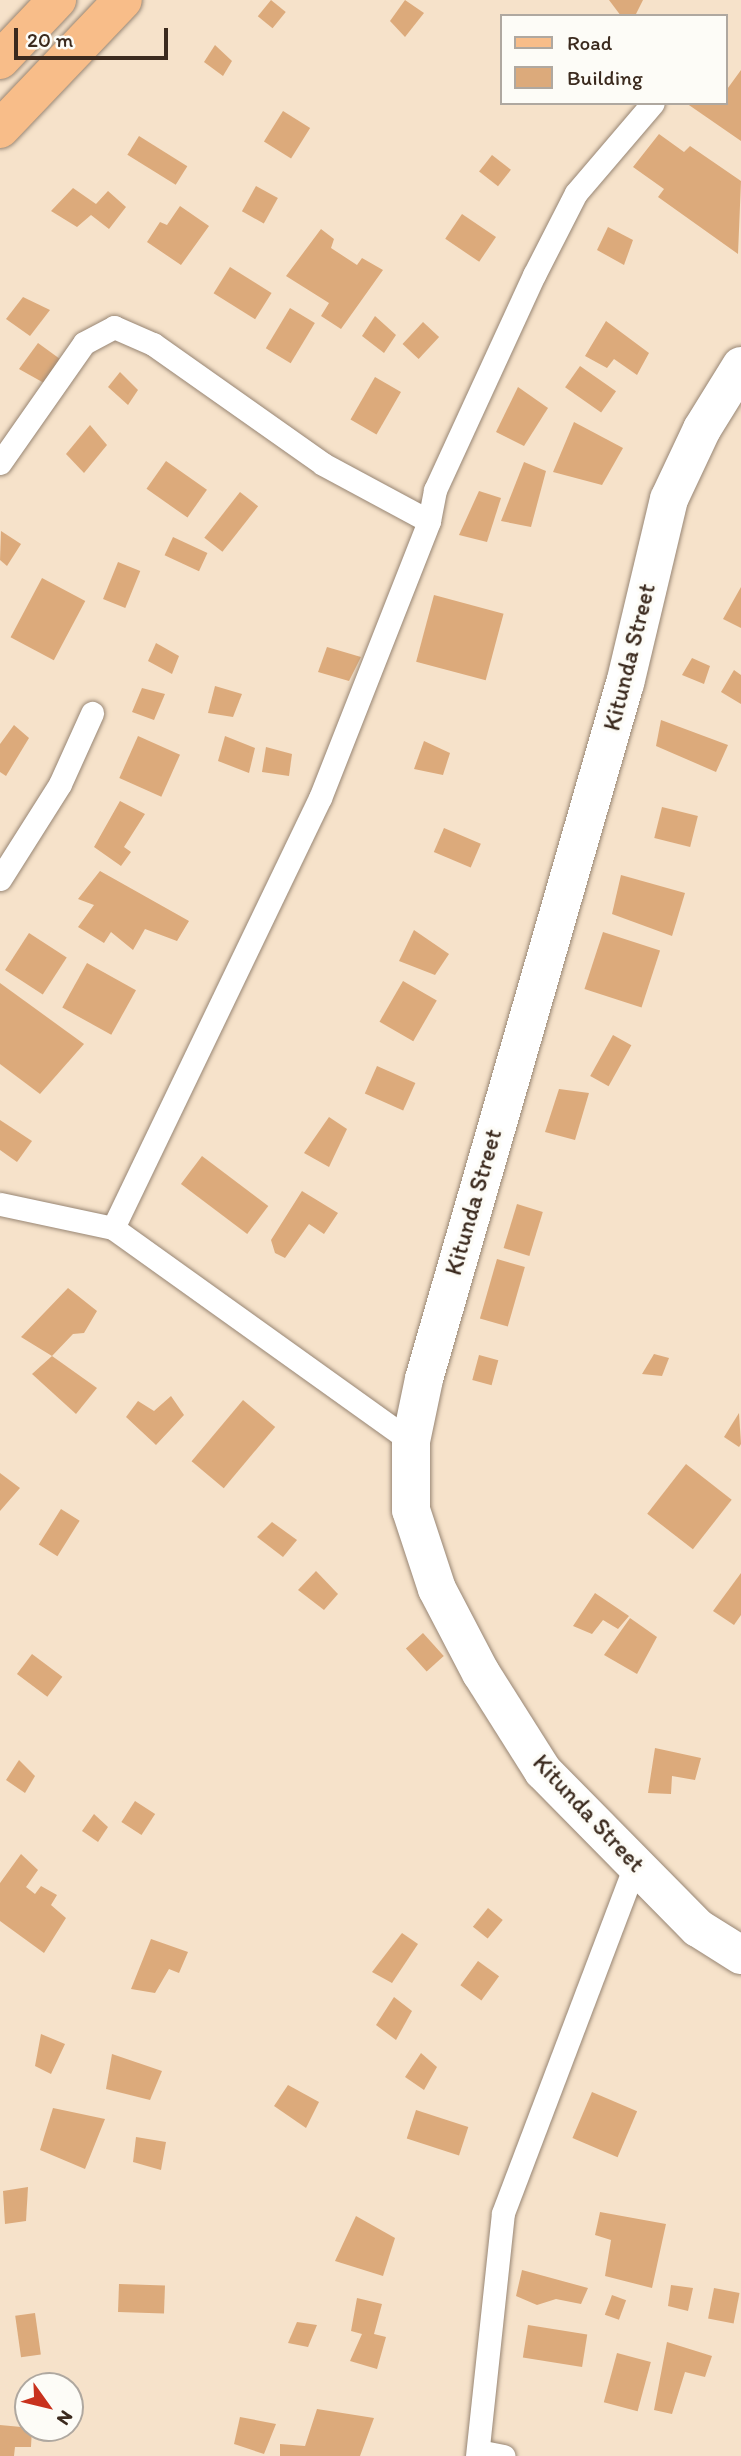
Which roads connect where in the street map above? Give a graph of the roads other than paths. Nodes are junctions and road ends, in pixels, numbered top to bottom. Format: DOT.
graph roads {
  1 [pos="57,0"];
  2 [pos="123,0"];
  3 [pos="0,60"];
  4 [pos="651,105"];
  5 [pos="0,129"];
  6 [pos="741,366"];
  7 [pos="0,463"];
  8 [pos="429,521"];
  9 [pos="92,713"];
  10 [pos="0,878"];
  11 [pos="0,1204"];
  12 [pos="113,1228"];
  13 [pos="411,1441"];
  14 [pos="636,1862"];
  15 [pos="741,1955"];
  16 [pos="477,2453"];
  17 [pos="504,2456"];
  1 -- 3 [label="main road"];
  2 -- 5 [label="main road"];
  4 -- 8 [label="lane"];
  6 -- 13 [label="street, Kitunda Street"];
  7 -- 8 [label="lane"];
  8 -- 12 [label="lane"];
  9 -- 10 [label="lane"];
  11 -- 12 [label="lane"];
  12 -- 13 [label="lane"];
  13 -- 14 [label="street, Kitunda Street"];
  14 -- 15 [label="street, Kitunda Street"];
  14 -- 16 [label="lane"];
  16 -- 17 [label="lane"];
}
